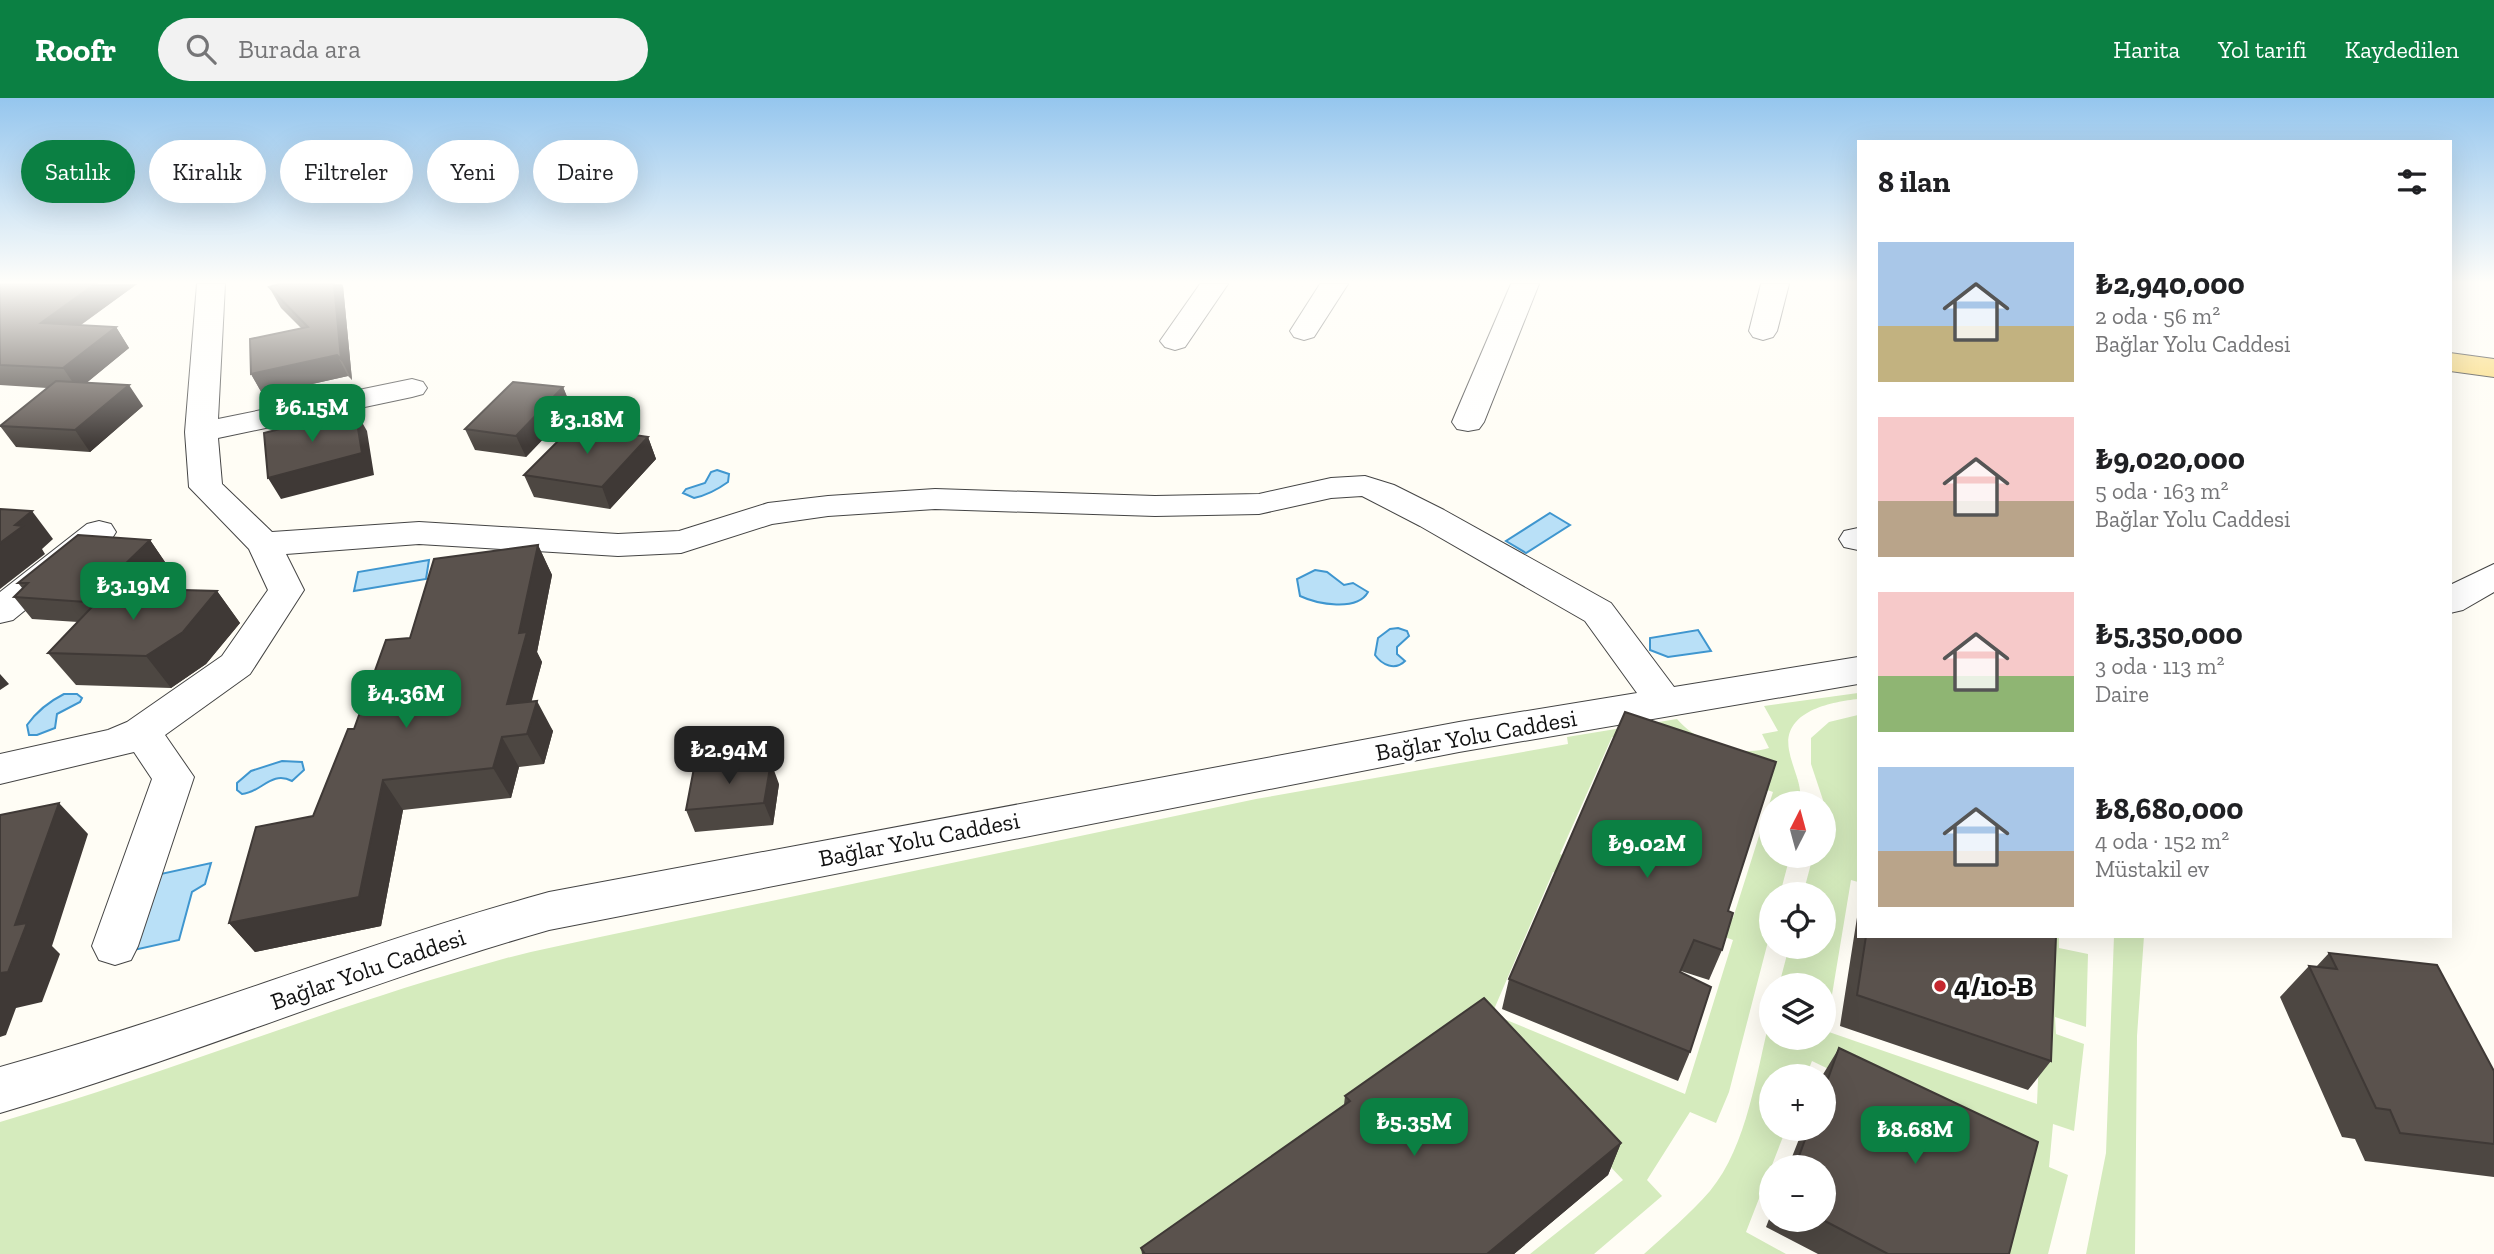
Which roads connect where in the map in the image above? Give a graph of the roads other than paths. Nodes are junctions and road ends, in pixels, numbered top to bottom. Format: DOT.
graph roads {
  1 [pos="207,338"];
  2 [pos="1177,338"];
  3 [pos="1503,338"];
  4 [pos="1175,341"];
  5 [pos="2452,347"];
  6 [pos="2494,352"];
  7 [pos="2452,362"];
  8 [pos="2494,368"];
  9 [pos="412,388"];
  10 [pos="1468,422"];
  11 [pos="201,432"];
  12 [pos="99,532"];
  13 [pos="264,544"];
  14 [pos="0,611"];
  15 [pos="1857,671"];
  16 [pos="1664,702"];
  17 [pos="141,732"];
  18 [pos="0,769"];
  19 [pos="115,946"];
  20 [pos="0,1090"];
  1 -- 11 [label="street"];
  2 -- 4 [label="street"];
  3 -- 10 [label="street"];
  5 -- 6 [label="main road"];
  7 -- 8 [label="main road"];
  9 -- 11 [label="street"];
  11 -- 13 [label="street"];
  12 -- 14 [label="street"];
  13 -- 16 [label="street"];
  13 -- 17 [label="street"];
  15 -- 16 [label="street, Bağlar Yolu Caddesi"];
  16 -- 20 [label="street, Bağlar Yolu Caddesi"];
  17 -- 18 [label="street"];
  17 -- 19 [label="street"];
}
